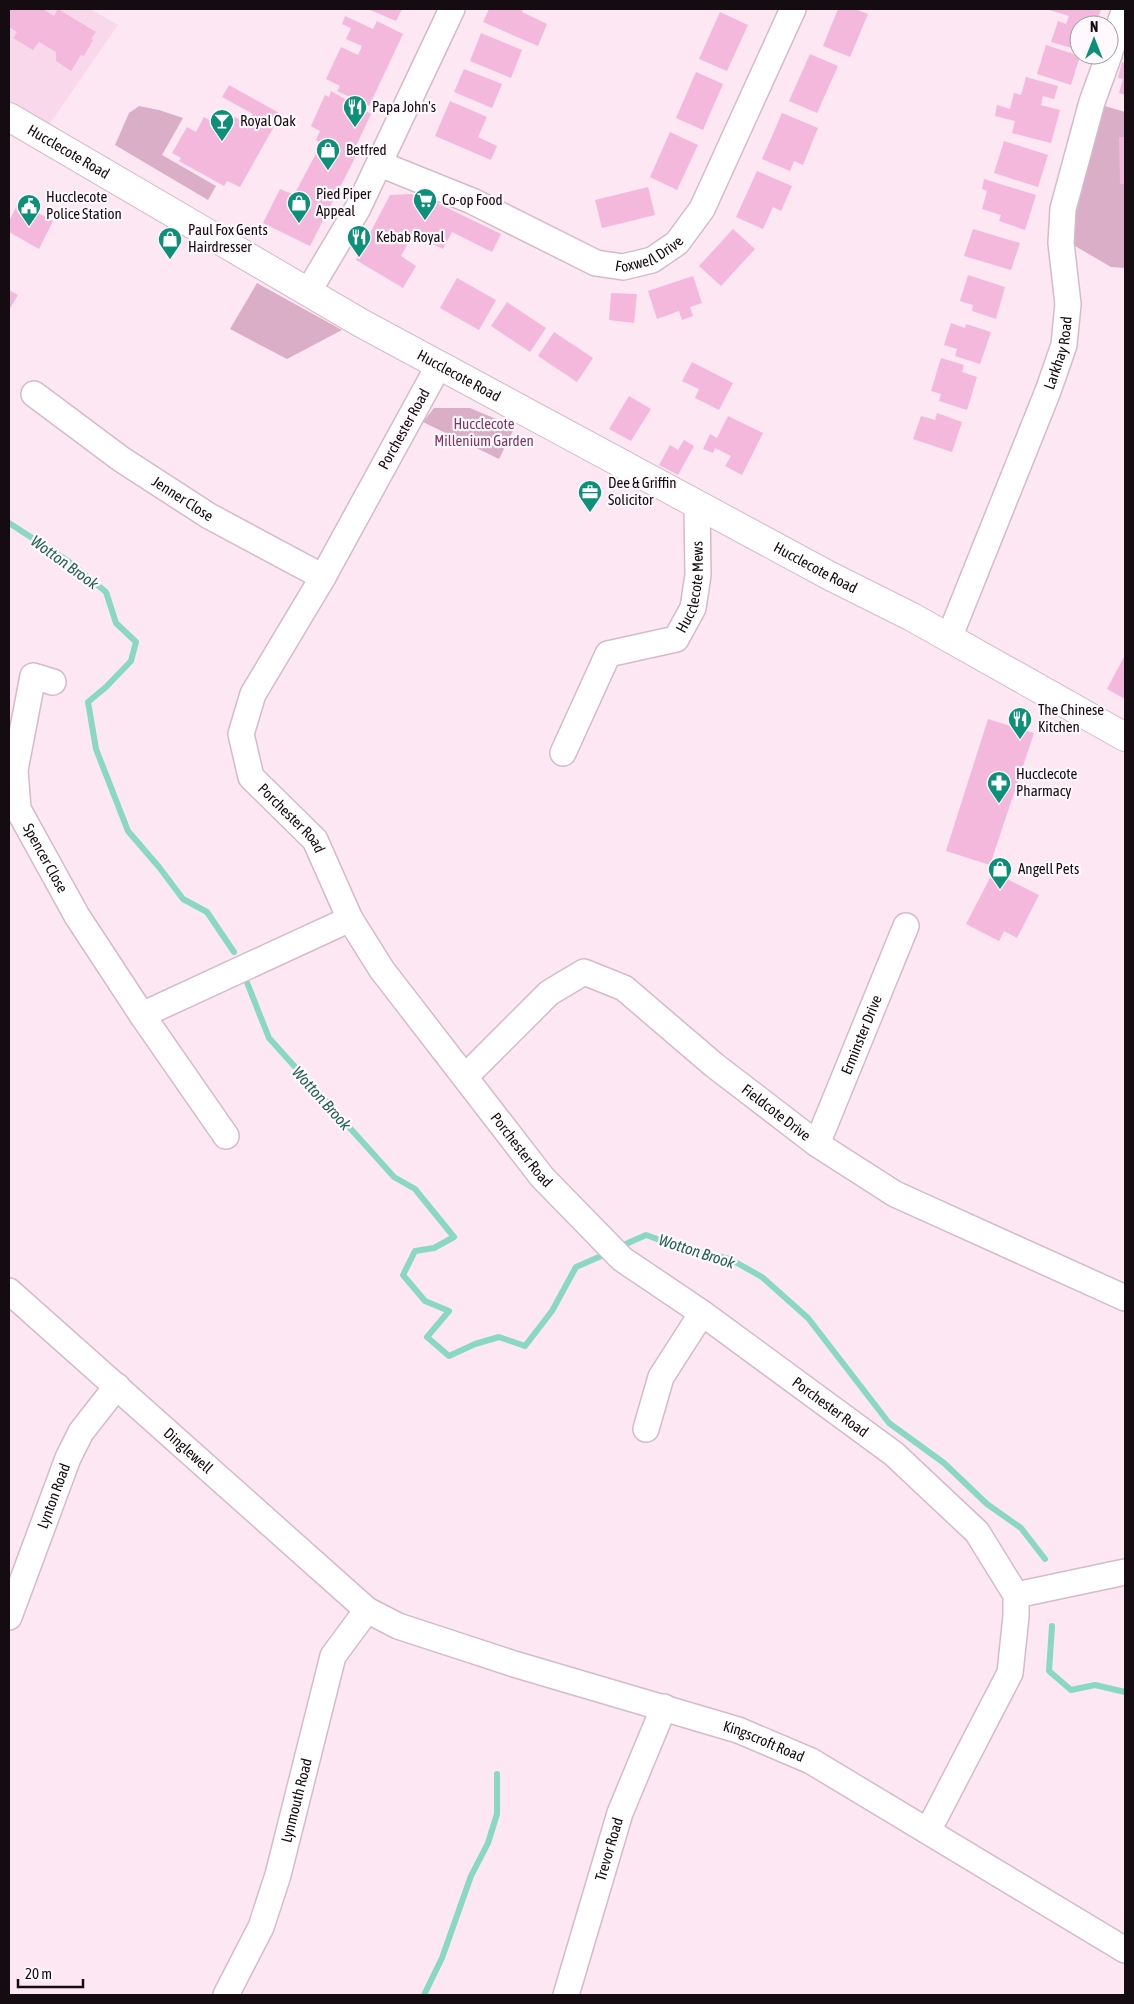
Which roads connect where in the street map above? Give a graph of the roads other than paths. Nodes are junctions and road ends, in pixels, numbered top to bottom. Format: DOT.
graph roads {
  1 [pos="452,9"];
  2 [pos="793,9"];
  3 [pos="1125,9"];
  4 [pos="1119,26"];
  5 [pos="1105,65"];
  6 [pos="9,118"];
  7 [pos="380,164"];
  8 [pos="308,292"];
  9 [pos="439,365"];
  10 [pos="50,397"];
  11 [pos="697,504"];
  12 [pos="323,577"];
  13 [pos="949,638"];
  14 [pos="53,682"];
  15 [pos="1125,737"];
  16 [pos="563,753"];
  17 [pos="350,919"];
  18 [pos="906,926"];
  19 [pos="142,1015"];
  20 [pos="466,1076"];
  21 [pos="226,1136"];
  22 [pos="817,1144"];
  23 [pos="9,1290"];
  24 [pos="1125,1298"];
  25 [pos="702,1312"];
  26 [pos="117,1386"];
  27 [pos="646,1429"];
  28 [pos="1125,1572"];
  29 [pos="1016,1595"];
  30 [pos="367,1610"];
  31 [pos="9,1617"];
  32 [pos="664,1707"];
  33 [pos="928,1831"];
  34 [pos="1125,1950"];
  35 [pos="226,1995"];
  36 [pos="566,1995"];
  1 -- 7 [label="street"];
  2 -- 7 [label="street, Foxwell Drive"];
  3 -- 4 [label="street, Larkhay Road"];
  5 -- 13 [label="street, Larkhay Road"];
  6 -- 8 [label="street, Hucclecote Road"];
  7 -- 8 [label="street"];
  8 -- 9 [label="street, Hucclecote Road"];
  9 -- 11 [label="street, Hucclecote Road"];
  9 -- 12 [label="street, Porchester Road"];
  10 -- 12 [label="street, Jenner Close"];
  11 -- 13 [label="street, Hucclecote Road"];
  11 -- 16 [label="street, Hucclecote Mews"];
  12 -- 17 [label="street, Porchester Road"];
  13 -- 15 [label="street, Hucclecote Road"];
  14 -- 19 [label="street, Spencer Close"];
  17 -- 19 [label="street"];
  17 -- 20 [label="street, Porchester Road"];
  18 -- 22 [label="street, Erminster Drive"];
  19 -- 21 [label="street, Spencer Close"];
  20 -- 22 [label="street, Fieldcote Drive"];
  20 -- 25 [label="street, Porchester Road"];
  22 -- 24 [label="street, Fieldcote Drive"];
  23 -- 26 [label="street, Dinglewell"];
  25 -- 27 [label="street"];
  25 -- 29 [label="street, Porchester Road"];
  26 -- 30 [label="street, Dinglewell"];
  26 -- 31 [label="street, Lynton Road"];
  28 -- 29 [label="street"];
  29 -- 33 [label="street"];
  30 -- 32 [label="street, Kingscroft Road"];
  30 -- 35 [label="street, Lynmouth Road"];
  32 -- 33 [label="street, Kingscroft Road"];
  32 -- 36 [label="street, Trevor Road"];
  33 -- 34 [label="street, Kingscroft Road"];
}
